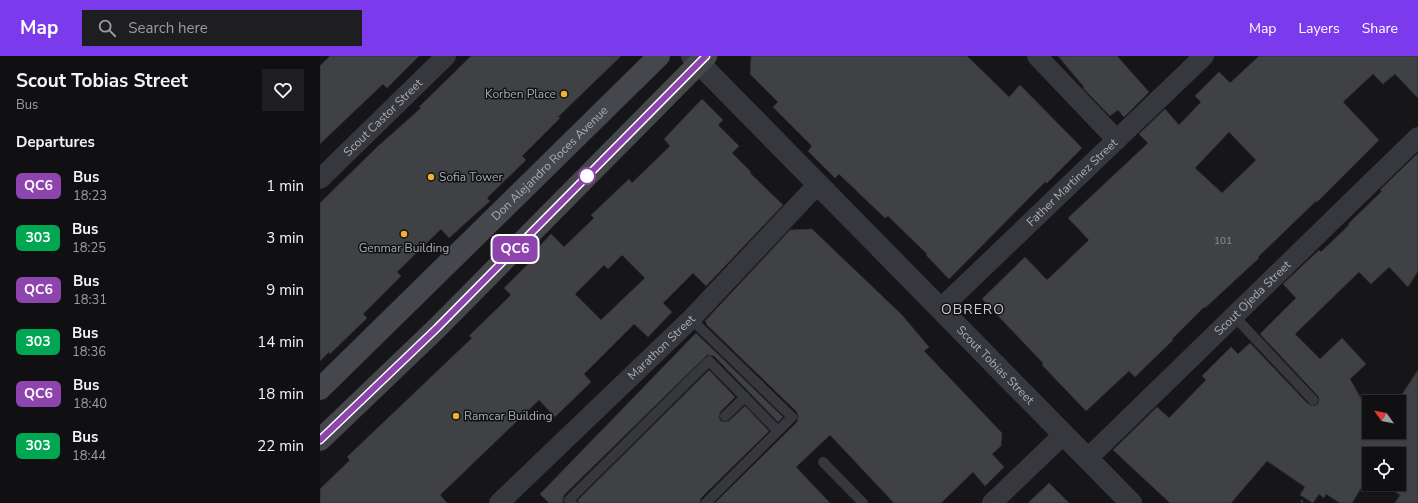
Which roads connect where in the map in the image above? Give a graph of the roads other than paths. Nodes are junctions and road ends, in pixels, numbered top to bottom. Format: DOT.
graph roads {
  1 [pos="446,56"];
  2 [pos="659,56"];
  3 [pos="1036,56"];
  4 [pos="1204,56"];
  5 [pos="699,58"];
  6 [pos="1418,137"];
  7 [pos="1117,140"];
  8 [pos="320,179"];
  9 [pos="818,184"];
  10 [pos="940,309"];
  11 [pos="1234,316"];
  12 [pos="691,319"];
  13 [pos="320,389"];
  14 [pos="745,397"];
  15 [pos="1313,400"];
  16 [pos="725,416"];
  17 [pos="778,431"];
  18 [pos="1064,434"];
  19 [pos="320,440"];
  20 [pos="1087,459"];
  21 [pos="823,462"];
  22 [pos="499,503"];
  23 [pos="572,503"];
  24 [pos="706,503"];
  25 [pos="863,503"];
  26 [pos="992,503"];
  27 [pos="1131,503"];
  1 -- 8 [label="street, Scout Castor Street"];
  2 -- 13 [label="main road, Don Alejandro Roces Avenue"];
  3 -- 7 [label="street"];
  4 -- 7 [label="street, Father Martinez Street"];
  5 -- 9 [label="street, Scout Tobias Street"];
  5 -- 19 [label="main road"];
  6 -- 11 [label="street, Scout Ojeda Street"];
  7 -- 10 [label="street, Father Martinez Street"];
  9 -- 10 [label="street, Scout Tobias Street"];
  9 -- 12 [label="street, Marathon Street"];
  10 -- 18 [label="street, Scout Tobias Street"];
  11 -- 15 [label="lane"];
  11 -- 20 [label="street, Scout Ojeda Street"];
  12 -- 17 [label="lane"];
  12 -- 22 [label="street, Marathon Street"];
  14 -- 16 [label="lane"];
  14 -- 17 [label="lane"];
  14 -- 23 [label="lane"];
  17 -- 24 [label="lane"];
  18 -- 20 [label="street, Scout Tobias Street"];
  18 -- 26 [label="street"];
  20 -- 27 [label="street, Scout Tobias Street"];
  21 -- 25 [label="lane"];
}
